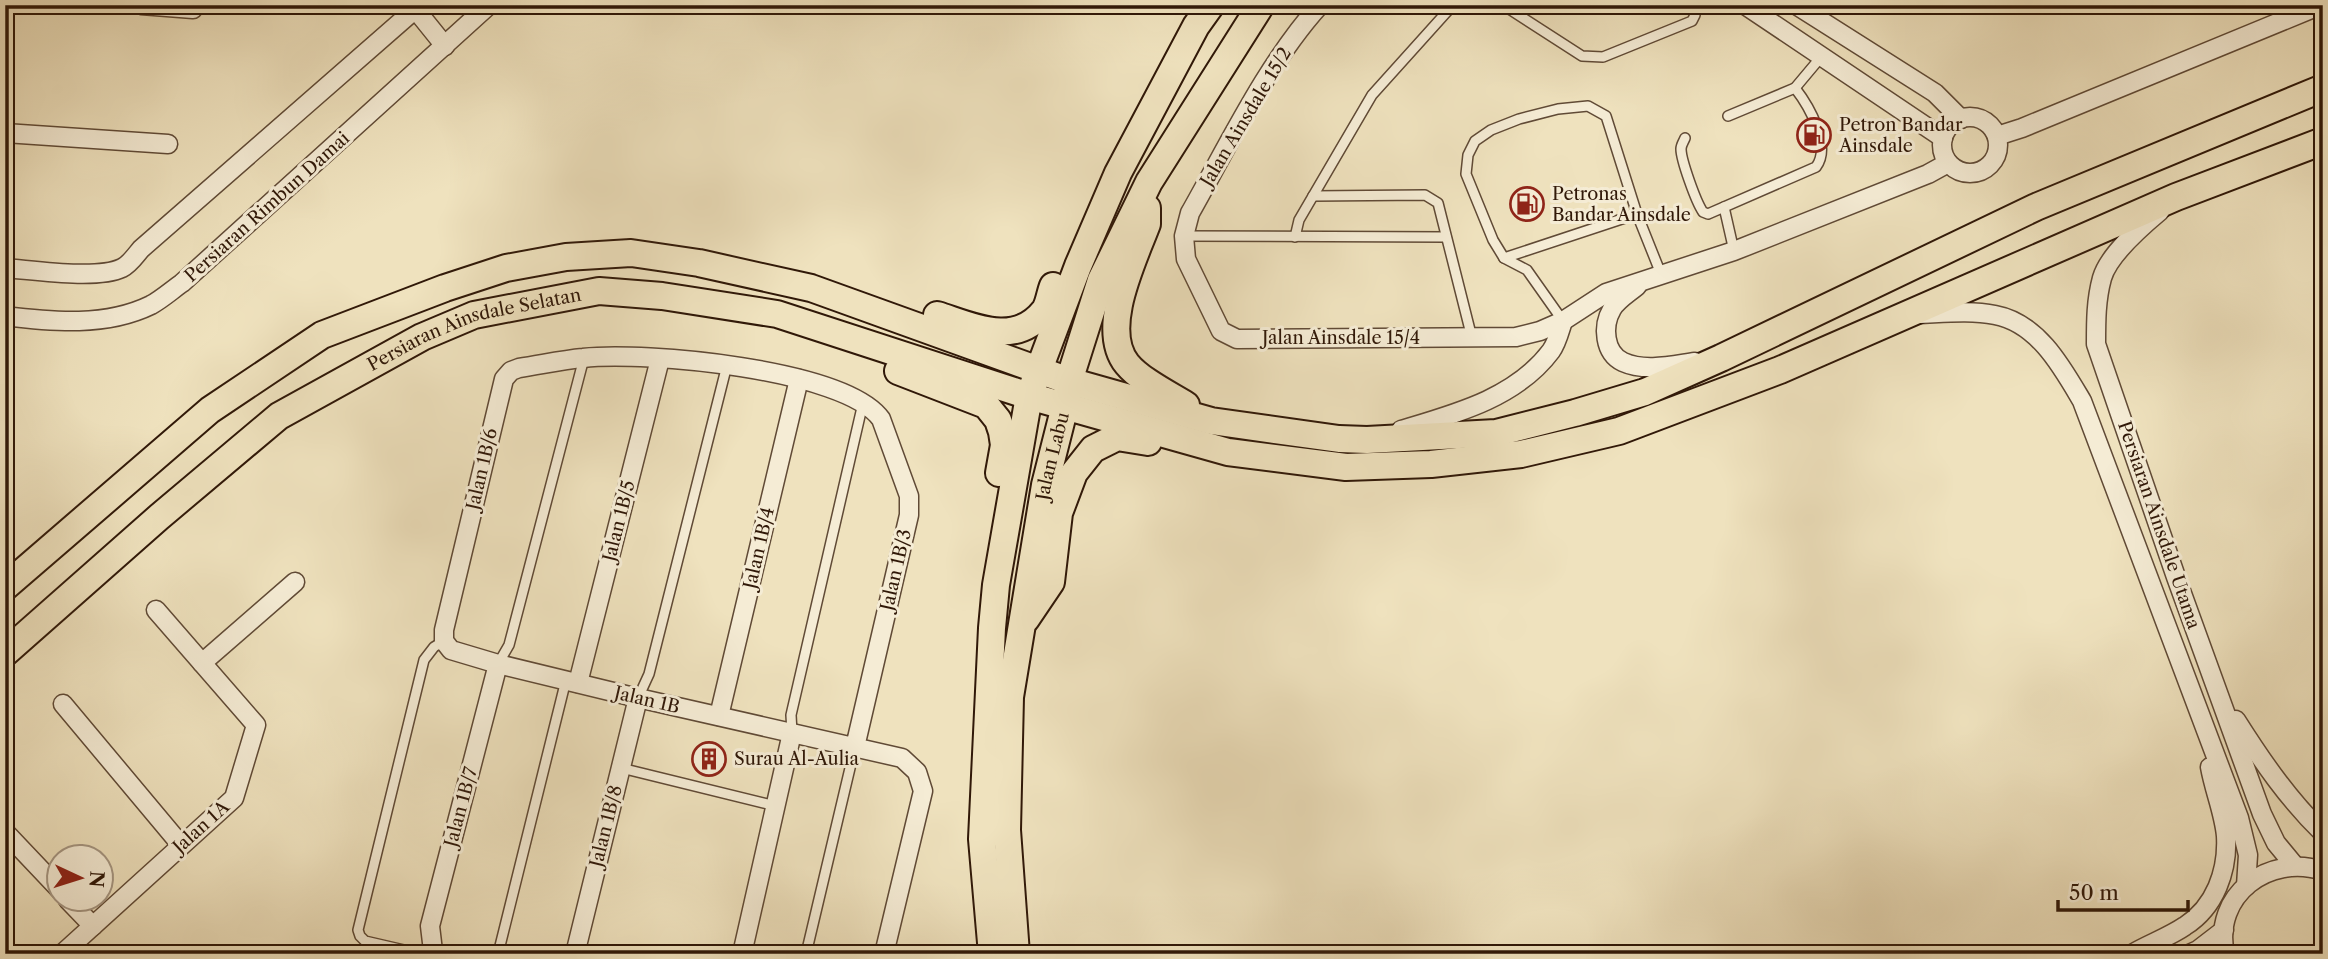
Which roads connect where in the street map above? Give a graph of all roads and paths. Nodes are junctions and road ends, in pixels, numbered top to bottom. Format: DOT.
graph roads {
  1 [pos="141,5"];
  2 [pos="489,5"];
  3 [pos="1211,5"];
  4 [pos="1261,5"];
  5 [pos="1320,5"];
  6 [pos="1453,5"];
  7 [pos="1503,5"];
  8 [pos="1693,5"];
  9 [pos="1745,5"];
  10 [pos="1796,5"];
  11 [pos="2320,5"];
  12 [pos="416,7"];
  13 [pos="193,9"];
  14 [pos="445,46"];
  15 [pos="1821,57"];
  16 [pos="1795,88"];
  17 [pos="2323,88"];
  18 [pos="1728,116"];
  19 [pos="1961,119"];
  20 [pos="5,133"];
  21 [pos="1997,136"];
  22 [pos="1685,138"];
  23 [pos="1943,138"];
  24 [pos="2323,141"];
  25 [pos="168,144"];
  26 [pos="1948,163"];
  27 [pos="1118,173"];
  28 [pos="1149,182"];
  29 [pos="1313,196"];
  30 [pos="2176,197"];
  31 [pos="1724,207"];
  32 [pos="1637,214"];
  33 [pos="1184,236"];
  34 [pos="1294,237"];
  35 [pos="1446,237"];
  36 [pos="1734,251"];
  37 [pos="1504,258"];
  38 [pos="5,268"];
  39 [pos="1661,274"];
  40 [pos="1642,282"];
  41 [pos="843,299"];
  42 [pos="1903,315"];
  43 [pos="5,316"];
  44 [pos="1563,321"];
  45 [pos="828,332"];
  46 [pos="1472,338"];
  47 [pos="584,358"];
  48 [pos="1721,358"];
  49 [pos="660,359"];
  50 [pos="728,364"];
  51 [pos="1038,370"];
  52 [pos="799,379"];
  53 [pos="1067,393"];
  54 [pos="1029,396"];
  55 [pos="864,402"];
  56 [pos="1208,433"];
  57 [pos="1367,440"];
  58 [pos="295,582"];
  59 [pos="5,587"];
  60 [pos="156,610"];
  61 [pos="1021,626"];
  62 [pos="992,628"];
  63 [pos="444,641"];
  64 [pos="5,653"];
  65 [pos="202,663"];
  66 [pos="498,664"];
  67 [pos="572,682"];
  68 [pos="2219,693"];
  69 [pos="638,698"];
  70 [pos="63,704"];
  71 [pos="2197,708"];
  72 [pos="719,716"];
  73 [pos="792,733"];
  74 [pos="855,747"];
  75 [pos="621,768"];
  76 [pos="776,806"];
  77 [pos="5,832"];
  78 [pos="2323,833"];
  79 [pos="181,845"];
  80 [pos="2295,866"];
  81 [pos="2323,871"];
  82 [pos="46,875"];
  83 [pos="2246,886"];
  84 [pos="81,914"];
  85 [pos="93,926"];
  86 [pos="2224,930"];
  87 [pos="435,952"];
  88 [pos="62,954"];
  89 [pos="498,954"];
  90 [pos="575,954"];
  91 [pos="742,954"];
  92 [pos="806,954"];
  93 [pos="884,954"];
  94 [pos="992,954"];
  95 [pos="1016,954"];
  96 [pos="2132,954"];
  97 [pos="2189,954"];
  98 [pos="2225,954"];
  1 -- 13 [label="street"];
  2 -- 14 [label="street, Persiaran Rimbun Damai"];
  3 -- 27 [label="main road, Jalan Labu"];
  4 -- 28 [label="main road, Jalan Labu"];
  5 -- 33 [label="street, Jalan Ainsdale 15/2"];
  6 -- 29 [label="lane"];
  7 -- 8 [label="lane"];
  9 -- 15 [label="street"];
  10 -- 19 [label="street"];
  11 -- 21 [label="street"];
  12 -- 14 [label="street"];
  12 -- 38 [label="street"];
  14 -- 43 [label="street, Persiaran Rimbun Damai"];
  15 -- 16 [label="lane"];
  15 -- 23 [label="street"];
  16 -- 18 [label="lane"];
  16 -- 31 [label="lane"];
  17 -- 48 [label="main road"];
  19 -- 21 [label="street"];
  19 -- 23 [label="street"];
  20 -- 25 [label="street"];
  21 -- 26 [label="street"];
  22 -- 31 [label="lane"];
  23 -- 26 [label="street"];
  24 -- 30 [label="main road"];
  26 -- 36 [label="street"];
  27 -- 41 [label="main road"];
  27 -- 51 [label="main road, Jalan Labu"];
  28 -- 53 [label="main road, Jalan Labu"];
  28 -- 56 [label="main road"];
  29 -- 34 [label="lane"];
  29 -- 35 [label="lane"];
  30 -- 42 [label="main road"];
  30 -- 68 [label="street, Persiaran Ainsdale Utama"];
  31 -- 36 [label="lane"];
  32 -- 37 [label="lane"];
  32 -- 37 [label="lane"];
  32 -- 39 [label="lane"];
  33 -- 34 [label="lane"];
  33 -- 46 [label="street, Jalan Ainsdale 15/4"];
  34 -- 35 [label="lane"];
  35 -- 46 [label="lane"];
  36 -- 39 [label="street"];
  37 -- 44 [label="lane"];
  39 -- 40 [label="street"];
  40 -- 44 [label="street, Jalan Ainsdale 15/4"];
  40 -- 48 [label="street"];
  41 -- 51 [label="main road"];
  41 -- 59 [label="main road"];
  42 -- 56 [label="main road"];
  42 -- 71 [label="street, Persiaran Ainsdale Utama"];
  44 -- 46 [label="street, Jalan Ainsdale 15/4"];
  44 -- 57 [label="street"];
  45 -- 54 [label="main road, Persiaran Ainsdale Selatan"];
  45 -- 62 [label="main road"];
  45 -- 64 [label="main road, Persiaran Ainsdale Selatan"];
  47 -- 49 [label="street, Jalan 1B/6"];
  47 -- 63 [label="street, Jalan 1B/6"];
  47 -- 66 [label="lane"];
  48 -- 57 [label="main road"];
  49 -- 50 [label="street, Jalan 1B/6"];
  49 -- 67 [label="street, Jalan 1B/5"];
  50 -- 52 [label="street, Jalan 1B/6"];
  50 -- 69 [label="lane"];
  51 -- 53 [label="main road"];
  51 -- 54 [label="main road, Jalan Labu"];
  52 -- 55 [label="street, Jalan 1B/6"];
  52 -- 72 [label="street, Jalan 1B/4"];
  53 -- 54 [label="main road, Persiaran Ainsdale Selatan"];
  53 -- 56 [label="main road"];
  53 -- 61 [label="main road, Jalan Labu"];
  54 -- 62 [label="main road, Jalan Labu"];
  55 -- 73 [label="lane"];
  55 -- 74 [label="street, Jalan 1B/3"];
  56 -- 57 [label="main road"];
  56 -- 61 [label="main road"];
  58 -- 65 [label="street"];
  60 -- 65 [label="street, Jalan 1A"];
  61 -- 95 [label="main road, Jalan Labu"];
  62 -- 94 [label="main road, Jalan Labu"];
  63 -- 66 [label="street, Jalan 1B"];
  63 -- 87 [label="lane"];
  65 -- 79 [label="street, Jalan 1A"];
  66 -- 67 [label="street, Jalan 1B"];
  66 -- 87 [label="street, Jalan 1B/7"];
  67 -- 69 [label="street, Jalan 1B"];
  67 -- 89 [label="lane"];
  68 -- 78 [label="street"];
  68 -- 80 [label="street, Persiaran Ainsdale Utama"];
  69 -- 72 [label="street, Jalan 1B"];
  69 -- 75 [label="street, Jalan 1B/8"];
  70 -- 79 [label="street"];
  71 -- 83 [label="street, Persiaran Ainsdale Utama"];
  71 -- 96 [label="street"];
  72 -- 73 [label="street, Jalan 1B"];
  73 -- 74 [label="street, Jalan 1B"];
  73 -- 76 [label="street"];
  74 -- 92 [label="lane"];
  74 -- 93 [label="street, Jalan 1B"];
  75 -- 76 [label="lane"];
  75 -- 90 [label="street, Jalan 1B/8"];
  76 -- 91 [label="street"];
  77 -- 82 [label="street"];
  79 -- 85 [label="street, Jalan 1A"];
  80 -- 81 [label="street"];
  80 -- 83 [label="street"];
  83 -- 86 [label="street"];
  84 -- 85 [label="street"];
  85 -- 88 [label="street, Jalan 1A"];
  86 -- 97 [label="street"];
  86 -- 98 [label="street"];
}
